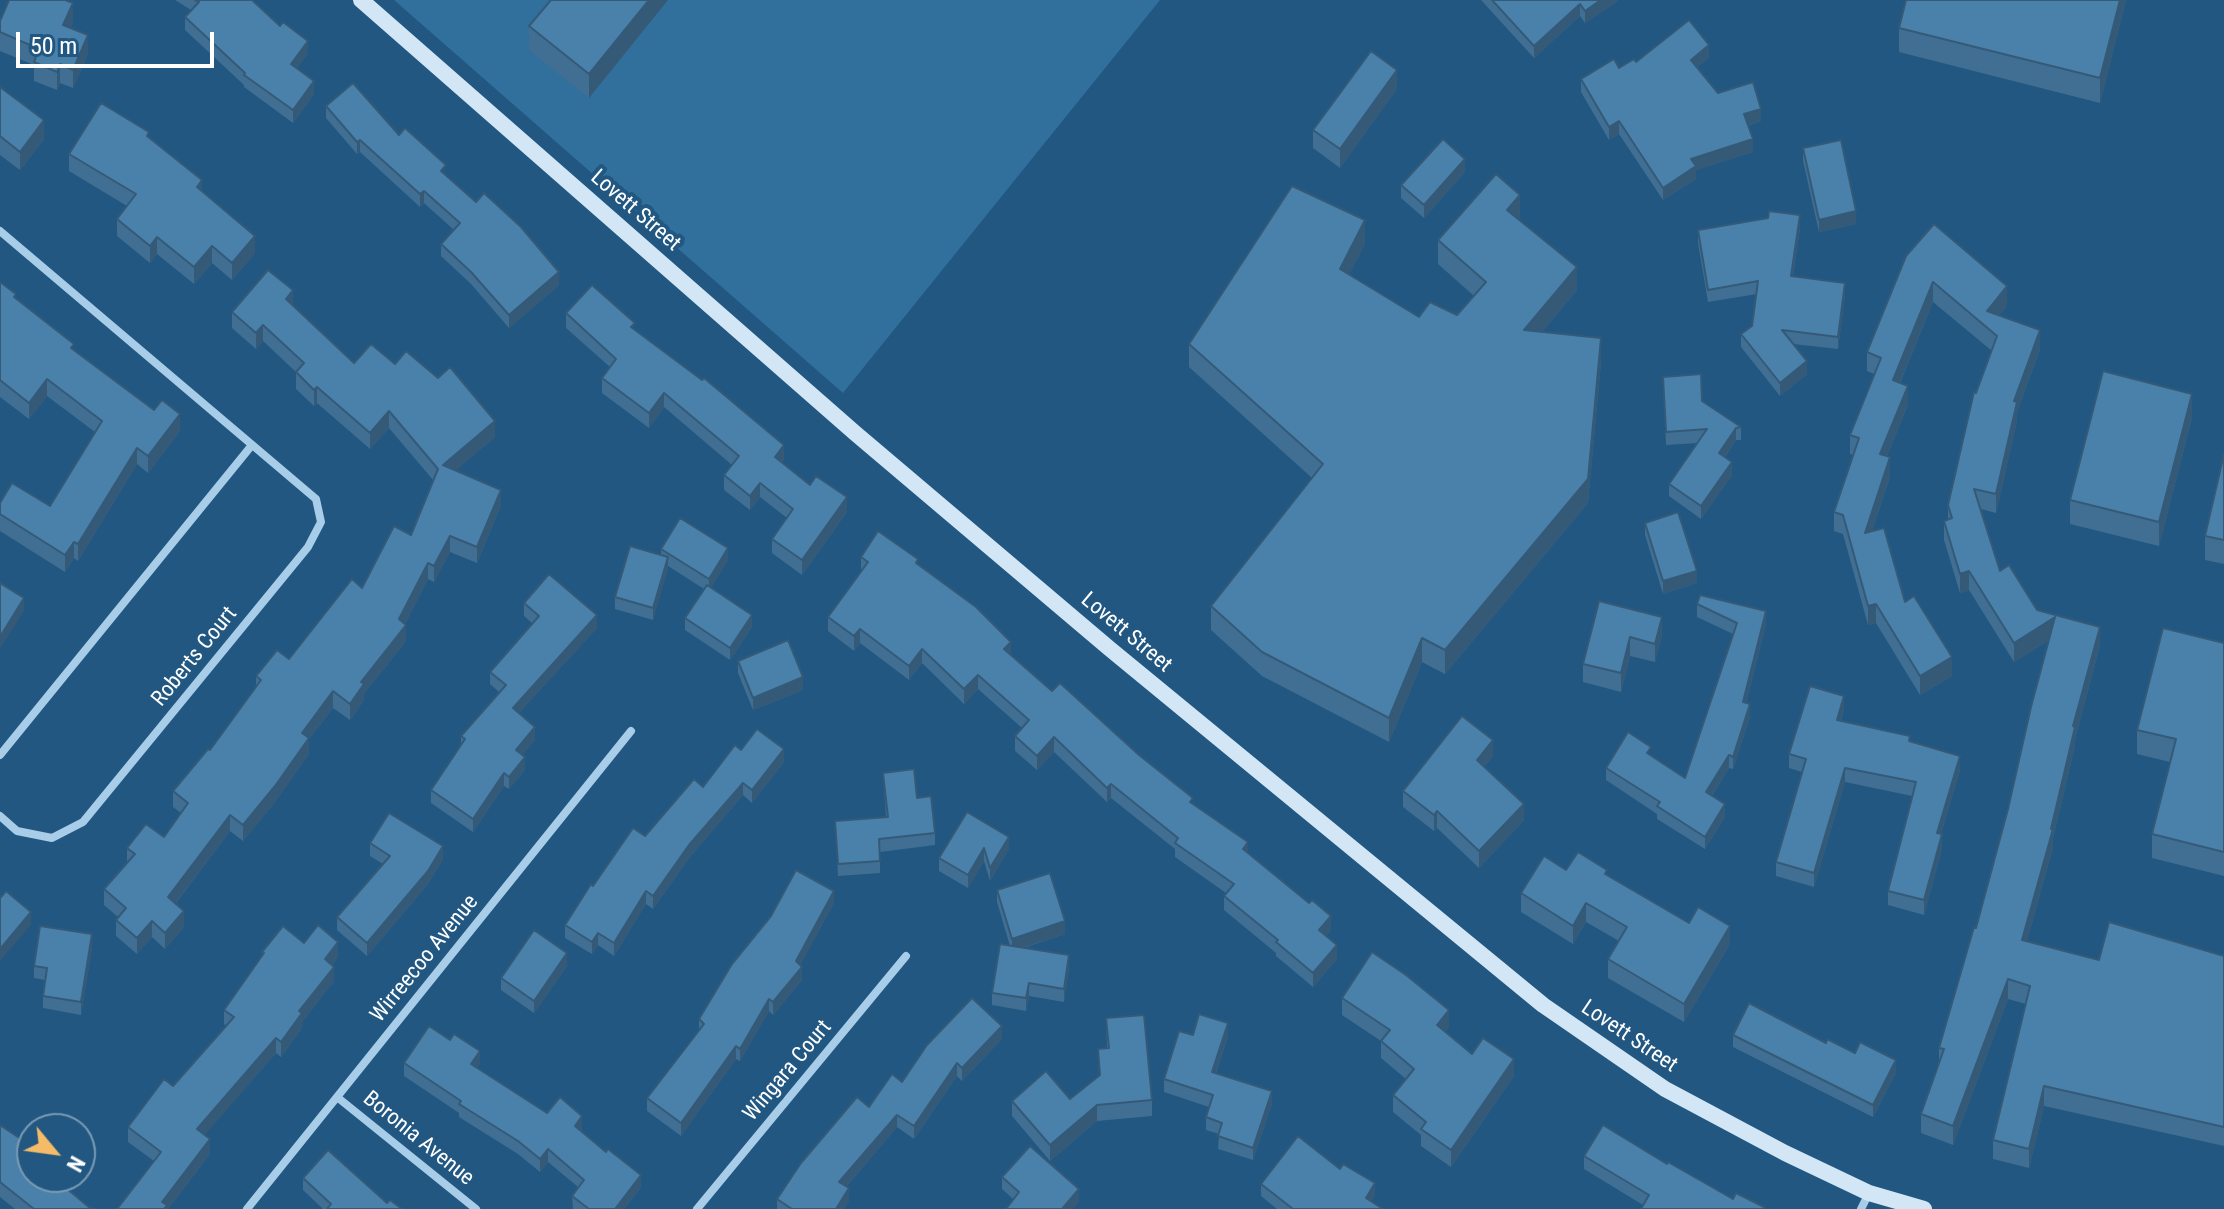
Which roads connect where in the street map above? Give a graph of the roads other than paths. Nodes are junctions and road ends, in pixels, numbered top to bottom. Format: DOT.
graph roads {
  1 [pos="361,0"];
  2 [pos="0,231"];
  3 [pos="252,445"];
  4 [pos="631,731"];
  5 [pos="0,755"];
  6 [pos="0,816"];
  7 [pos="906,956"];
  8 [pos="337,1097"];
  9 [pos="1869,1193"];
  10 [pos="247,1209"];
  11 [pos="476,1209"];
  12 [pos="697,1209"];
  13 [pos="1861,1209"];
  14 [pos="1924,1209"];
  1 -- 9 [label="street, Lovett Street"];
  2 -- 3 [label="street, Roberts Court"];
  3 -- 5 [label="street"];
  3 -- 6 [label="street, Roberts Court"];
  4 -- 8 [label="street, Wirreecoo Avenue"];
  7 -- 12 [label="street, Wingara Court"];
  8 -- 10 [label="street, Wirreecoo Avenue"];
  8 -- 11 [label="street, Boronia Avenue"];
  9 -- 13 [label="street"];
  9 -- 14 [label="street, Lovett Street"];
}
